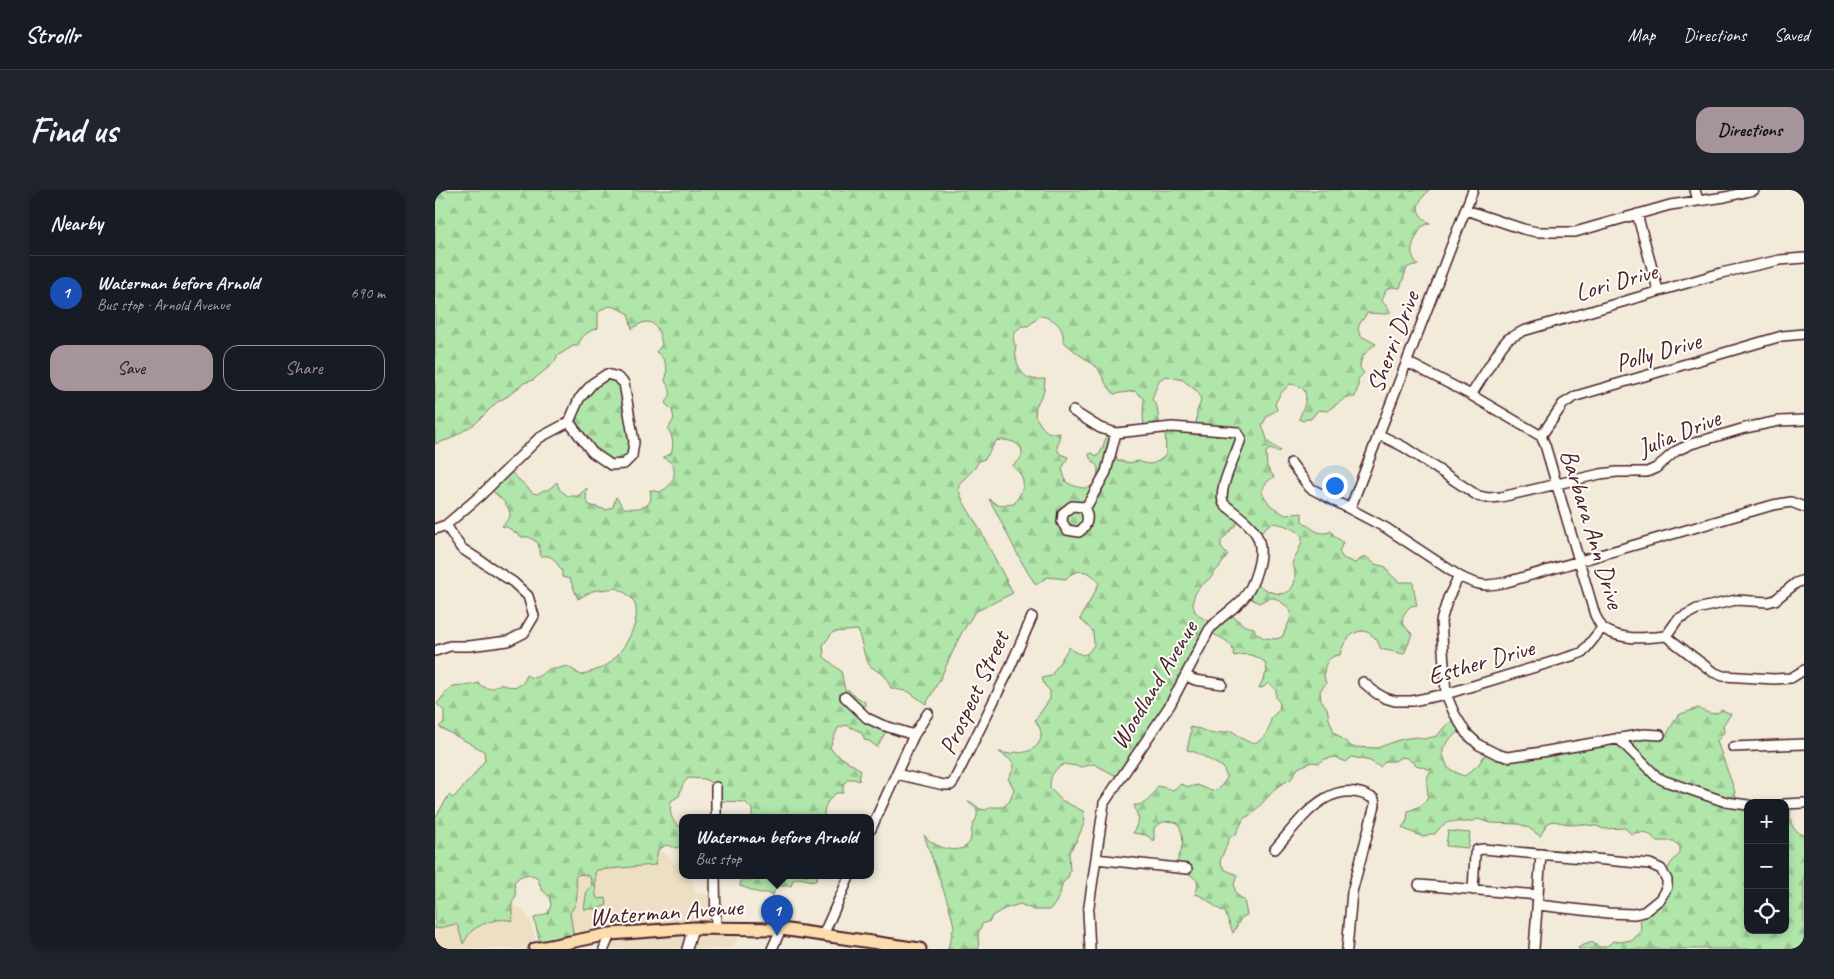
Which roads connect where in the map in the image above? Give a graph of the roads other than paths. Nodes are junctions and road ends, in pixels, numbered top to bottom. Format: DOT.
graph roads {
  1 [pos="1473,190"];
  2 [pos="1695,190"];
  3 [pos="1754,190"];
  4 [pos="1698,200"];
  5 [pos="1466,210"];
  6 [pos="1637,214"];
  7 [pos="1804,258"];
  8 [pos="1658,290"];
  9 [pos="1804,334"];
  10 [pos="1407,362"];
  11 [pos="1471,395"];
  12 [pos="1073,411"];
  13 [pos="1804,420"];
  14 [pos="569,422"];
  15 [pos="1116,433"];
  16 [pos="1379,434"];
  17 [pos="1541,436"];
  18 [pos="1291,463"];
  19 [pos="1557,484"];
  20 [pos="1084,507"];
  21 [pos="1804,507"];
  22 [pos="1350,508"];
  23 [pos="446,526"];
  24 [pos="435,529"];
  25 [pos="1580,561"];
  26 [pos="1459,576"];
  27 [pos="1804,580"];
  28 [pos="1032,617"];
  29 [pos="1602,628"];
  30 [pos="1665,636"];
  31 [pos="435,651"];
  32 [pos="1804,670"];
  33 [pos="1186,676"];
  34 [pos="1363,682"];
  35 [pos="1223,684"];
  36 [pos="1446,694"];
  37 [pos="845,697"];
  38 [pos="928,713"];
  39 [pos="914,735"];
  40 [pos="1660,735"];
  41 [pos="1618,738"];
  42 [pos="1804,744"];
  43 [pos="1733,747"];
  44 [pos="896,774"];
  45 [pos="716,787"];
  46 [pos="1744,804"];
  47 [pos="1789,804"];
  48 [pos="1804,804"];
  49 [pos="716,814"];
  50 [pos="874,822"];
  51 [pos="1275,850"];
  52 [pos="1541,854"];
  53 [pos="1096,859"];
  54 [pos="1187,868"];
  55 [pos="715,879"];
  56 [pos="848,879"];
  57 [pos="1419,885"];
  58 [pos="1473,890"];
  59 [pos="1539,895"];
  60 [pos="1538,905"];
  61 [pos="693,928"];
  62 [pos="715,928"];
  63 [pos="781,930"];
  64 [pos="610,934"];
  65 [pos="823,935"];
  66 [pos="857,945"];
  67 [pos="537,949"];
  68 [pos="604,949"];
  69 [pos="687,949"];
  70 [pos="772,949"];
  71 [pos="920,949"];
  72 [pos="1090,949"];
  73 [pos="1347,949"];
  74 [pos="1534,949"];
  1 -- 5 [label="street, Sherri Drive"];
  2 -- 4 [label="street"];
  3 -- 4 [label="street"];
  4 -- 6 [label="street"];
  5 -- 6 [label="street"];
  5 -- 10 [label="street, Sherri Drive"];
  6 -- 8 [label="street"];
  7 -- 8 [label="street, Lori Drive"];
  8 -- 11 [label="street, Lori Drive"];
  9 -- 17 [label="street, Polly Drive"];
  10 -- 11 [label="street, Barbara Ann Drive"];
  10 -- 16 [label="street, Sherri Drive"];
  11 -- 17 [label="street, Barbara Ann Drive"];
  12 -- 15 [label="street, Woodland Avenue"];
  13 -- 19 [label="street, Julia Drive"];
  14 -- 14 [label="street"];
  14 -- 23 [label="street"];
  15 -- 20 [label="street"];
  15 -- 33 [label="street, Woodland Avenue"];
  16 -- 19 [label="street, Julia Drive"];
  16 -- 22 [label="street, Sherri Drive"];
  17 -- 19 [label="street, Barbara Ann Drive"];
  18 -- 22 [label="street"];
  19 -- 25 [label="street, Barbara Ann Drive"];
  21 -- 25 [label="street"];
  22 -- 26 [label="street"];
  23 -- 24 [label="street"];
  23 -- 31 [label="street"];
  25 -- 26 [label="street"];
  25 -- 29 [label="street, Barbara Ann Drive"];
  26 -- 36 [label="street"];
  27 -- 30 [label="street"];
  28 -- 44 [label="street, Prospect Street"];
  29 -- 30 [label="street, Barbara Ann Drive"];
  29 -- 36 [label="street, Esther Drive"];
  30 -- 32 [label="street"];
  33 -- 35 [label="street"];
  33 -- 53 [label="street, Woodland Avenue"];
  34 -- 36 [label="street, Esther Drive"];
  36 -- 41 [label="street"];
  37 -- 39 [label="street"];
  38 -- 39 [label="street"];
  39 -- 44 [label="street"];
  40 -- 41 [label="street"];
  41 -- 46 [label="street"];
  42 -- 43 [label="street"];
  44 -- 50 [label="street"];
  45 -- 49 [label="street"];
  47 -- 48 [label="street"];
  51 -- 73 [label="street"];
  52 -- 58 [label="street"];
  52 -- 59 [label="street"];
  52 -- 60 [label="street"];
  53 -- 54 [label="street"];
  53 -- 72 [label="street, Woodland Avenue"];
  55 -- 62 [label="street"];
  56 -- 65 [label="street"];
  57 -- 58 [label="street"];
  58 -- 59 [label="street"];
  59 -- 60 [label="street"];
  60 -- 74 [label="street"];
  61 -- 62 [label="main road, Waterman Avenue"];
  61 -- 64 [label="main road, Waterman Avenue"];
  61 -- 69 [label="street"];
  62 -- 63 [label="main road, Waterman Avenue"];
  63 -- 65 [label="main road, Waterman Avenue"];
  63 -- 70 [label="street"];
  64 -- 67 [label="main road, Waterman Avenue"];
  64 -- 68 [label="street"];
  65 -- 66 [label="main road, Waterman Avenue"];
  66 -- 71 [label="main road, Waterman Avenue"];
}
